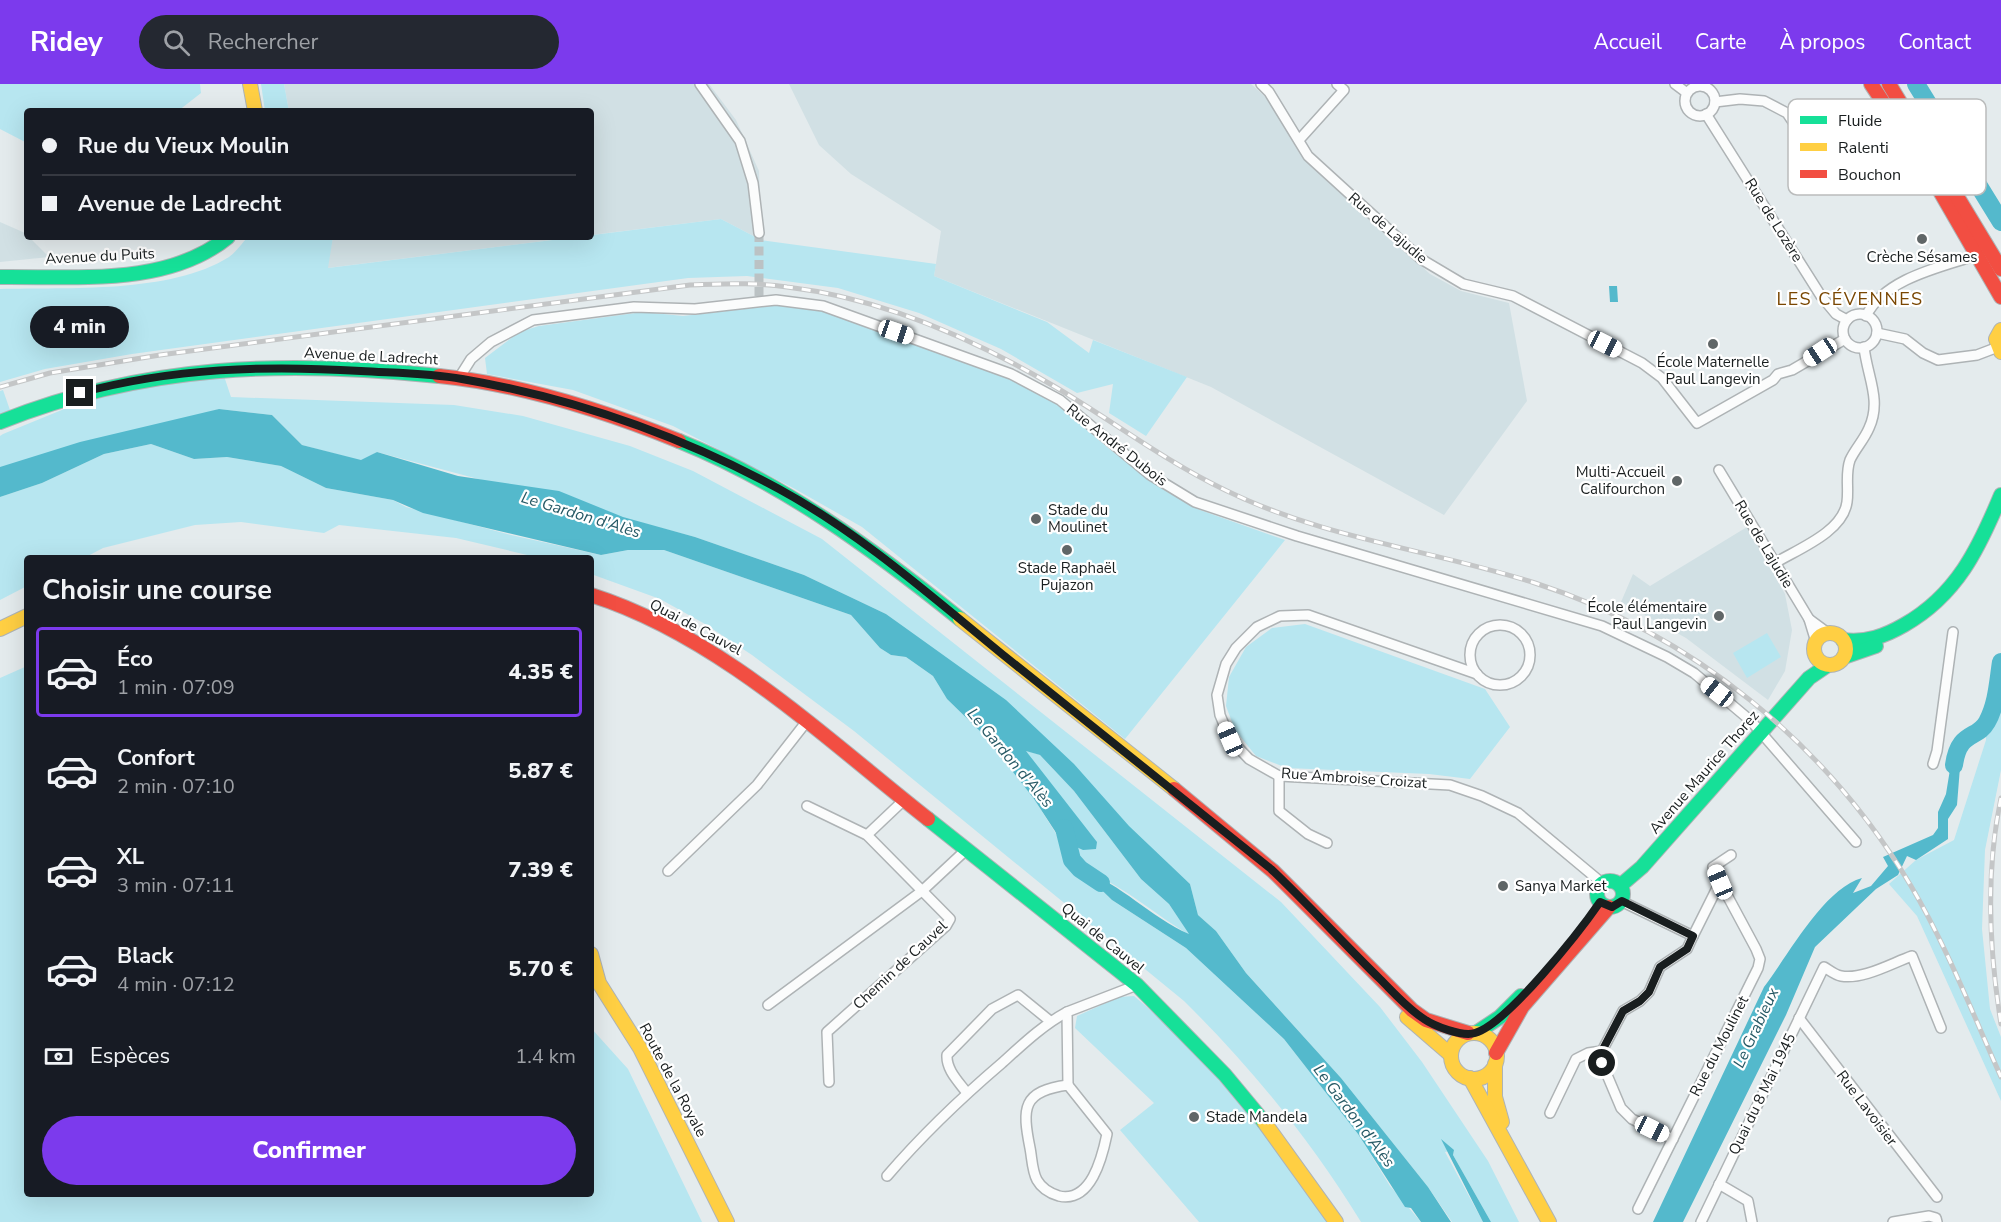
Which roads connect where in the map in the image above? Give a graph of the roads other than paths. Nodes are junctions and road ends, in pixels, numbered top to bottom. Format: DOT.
graph roads {
  1 [pos="250,84"];
  2 [pos="700,84"];
  3 [pos="1262,84"];
  4 [pos="1337,84"];
  5 [pos="1675,84"];
  6 [pos="1871,84"];
  7 [pos="1889,84"];
  8 [pos="1696,85"];
  9 [pos="1687,93"];
  10 [pos="1881,99"];
  11 [pos="1898,99"];
  12 [pos="1715,102"];
  13 [pos="254,108"];
  14 [pos="1706,114"];
  15 [pos="1788,115"];
  16 [pos="1299,140"];
  17 [pos="1941,195"];
  18 [pos="1956,195"];
  19 [pos="759,233"];
  20 [pos="224,240"];
  21 [pos="1977,255"];
  22 [pos="2001,269"];
  23 [pos="0,277"];
  24 [pos="2001,297"];
  25 [pos="1866,316"];
  26 [pos="1847,320"];
  27 [pos="2001,330"];
  28 [pos="1876,333"];
  29 [pos="1845,339"];
  30 [pos="1864,347"];
  31 [pos="1999,350"];
  32 [pos="459,378"];
  33 [pos="0,422"];
  34 [pos="1719,470"];
  35 [pos="2001,495"];
  36 [pos="2001,515"];
  37 [pos="1775,563"];
  38 [pos="594,596"];
  39 [pos="24,617"];
  40 [pos="1809,619"];
  41 [pos="3,626"];
  42 [pos="1953,632"];
  43 [pos="1828,633"];
  44 [pos="1844,639"];
  45 [pos="1816,642"];
  46 [pos="1844,657"];
  47 [pos="1822,661"];
  48 [pos="1477,674"];
  49 [pos="807,721"];
  50 [pos="1762,731"];
  51 [pos="1933,764"];
  52 [pos="1279,776"];
  53 [pos="905,799"];
  54 [pos="807,806"];
  55 [pos="867,836"];
  56 [pos="1856,842"];
  57 [pos="1327,843"];
  58 [pos="967,849"];
  59 [pos="1731,855"];
  60 [pos="669,872"];
  61 [pos="1720,882"];
  62 [pos="1602,883"];
  63 [pos="1621,885"];
  64 [pos="922,891"];
  65 [pos="1610,903"];
  66 [pos="1693,936"];
  67 [pos="594,965"];
  68 [pos="1368,967"];
  69 [pos="1137,985"];
  70 [pos="768,1005"];
  71 [pos="1067,1012"];
  72 [pos="1798,1018"];
  73 [pos="1050,1021"];
  74 [pos="1941,1028"];
  75 [pos="1472,1033"];
  76 [pos="1602,1051"];
  77 [pos="1451,1055"];
  78 [pos="1496,1059"];
  79 [pos="1470,1078"];
  80 [pos="829,1082"];
  81 [pos="1068,1085"];
  82 [pos="967,1093"];
  83 [pos="1550,1113"];
  84 [pos="1673,1139"];
  85 [pos="1508,1145"];
  86 [pos="887,1176"];
  87 [pos="1719,1184"];
  88 [pos="1937,1197"];
  89 [pos="1638,1209"];
  90 [pos="727,1222"];
  91 [pos="1336,1222"];
  92 [pos="1549,1222"];
  93 [pos="1701,1222"];
  94 [pos="1752,1222"];
  95 [pos="1893,1222"];
  96 [pos="1937,1222"];
  1 -- 13 [label="main road"];
  2 -- 19 [label="street"];
  3 -- 16 [label="street, Rue de Lajudie"];
  4 -- 16 [label="street"];
  5 -- 9 [label="street"];
  6 -- 10 [label="main road"];
  7 -- 11 [label="main road"];
  8 -- 9 [label="street"];
  8 -- 12 [label="street"];
  9 -- 14 [label="street"];
  12 -- 14 [label="street"];
  12 -- 15 [label="street"];
  14 -- 26 [label="street, Rue de Lozère"];
  16 -- 29 [label="street, Rue de Lajudie"];
  17 -- 21 [label="main road"];
  18 -- 22 [label="main road"];
  20 -- 23 [label="main road, Avenue du Puits"];
  21 -- 24 [label="main road"];
  21 -- 25 [label="street"];
  25 -- 26 [label="street"];
  25 -- 28 [label="street"];
  26 -- 29 [label="street"];
  27 -- 31 [label="main road"];
  28 -- 30 [label="street"];
  28 -- 31 [label="street"];
  29 -- 30 [label="street"];
  30 -- 37 [label="street"];
  32 -- 33 [label="main road, Avenue de Ladrecht"];
  32 -- 50 [label="street, Rue André Dubois"];
  32 -- 68 [label="main road, Avenue de Ladrecht"];
  34 -- 37 [label="street, Rue de Lajudie"];
  35 -- 44 [label="main road"];
  36 -- 46 [label="main road"];
  37 -- 40 [label="street, Rue de Lajudie"];
  38 -- 49 [label="main road, Quai de Cauvel"];
  39 -- 41 [label="main road"];
  40 -- 43 [label="street, Rue de Lajudie"];
  40 -- 45 [label="street, Rue de Lajudie"];
  42 -- 51 [label="street"];
  43 -- 44 [label="main road"];
  43 -- 45 [label="main road"];
  44 -- 46 [label="main road"];
  45 -- 47 [label="main road"];
  46 -- 47 [label="main road"];
  47 -- 50 [label="main road, Avenue Maurice Thorez"];
  48 -- 48 [label="street, Rue Ambroise Croizat"];
  48 -- 52 [label="street, Rue Ambroise Croizat"];
  49 -- 53 [label="main road, Quai de Cauvel"];
  49 -- 60 [label="street"];
  50 -- 56 [label="street, Rue André Dubois"];
  50 -- 63 [label="main road, Avenue Maurice Thorez"];
  52 -- 57 [label="street"];
  52 -- 62 [label="street, Rue Ambroise Croizat"];
  53 -- 55 [label="street"];
  53 -- 58 [label="main road, Quai de Cauvel"];
  54 -- 55 [label="street, Chemin de Cauvel"];
  55 -- 64 [label="street, Chemin de Cauvel"];
  58 -- 64 [label="street"];
  58 -- 69 [label="main road, Quai de Cauvel"];
  59 -- 61 [label="street"];
  61 -- 66 [label="street"];
  61 -- 84 [label="street, Rue du Moulinet"];
  62 -- 63 [label="main road"];
  62 -- 65 [label="main road"];
  63 -- 65 [label="main road"];
  64 -- 70 [label="street"];
  64 -- 80 [label="street, Chemin de Cauvel"];
  65 -- 66 [label="street"];
  65 -- 75 [label="main road"];
  65 -- 78 [label="main road"];
  66 -- 76 [label="street"];
  67 -- 90 [label="main road, Route de la Royale"];
  68 -- 75 [label="main road"];
  68 -- 77 [label="main road"];
  69 -- 71 [label="street"];
  69 -- 91 [label="main road, Quai de Cauvel"];
  71 -- 73 [label="street"];
  71 -- 81 [label="street"];
  72 -- 74 [label="street, Quai du 8 Mai 1945"];
  72 -- 87 [label="street, Quai du 8 Mai 1945"];
  72 -- 88 [label="street, Rue Lavoisier"];
  73 -- 82 [label="street"];
  73 -- 82 [label="street"];
  75 -- 77 [label="main road"];
  75 -- 78 [label="main road"];
  76 -- 83 [label="street"];
  76 -- 84 [label="street"];
  77 -- 79 [label="main road"];
  78 -- 79 [label="main road"];
  78 -- 85 [label="main road"];
  79 -- 85 [label="main road"];
  81 -- 81 [label="street"];
  82 -- 86 [label="street"];
  84 -- 89 [label="street, Rue du Moulinet"];
  85 -- 92 [label="main road"];
  87 -- 93 [label="street, Quai du 8 Mai 1945"];
  87 -- 94 [label="street"];
  95 -- 96 [label="street"];
}
